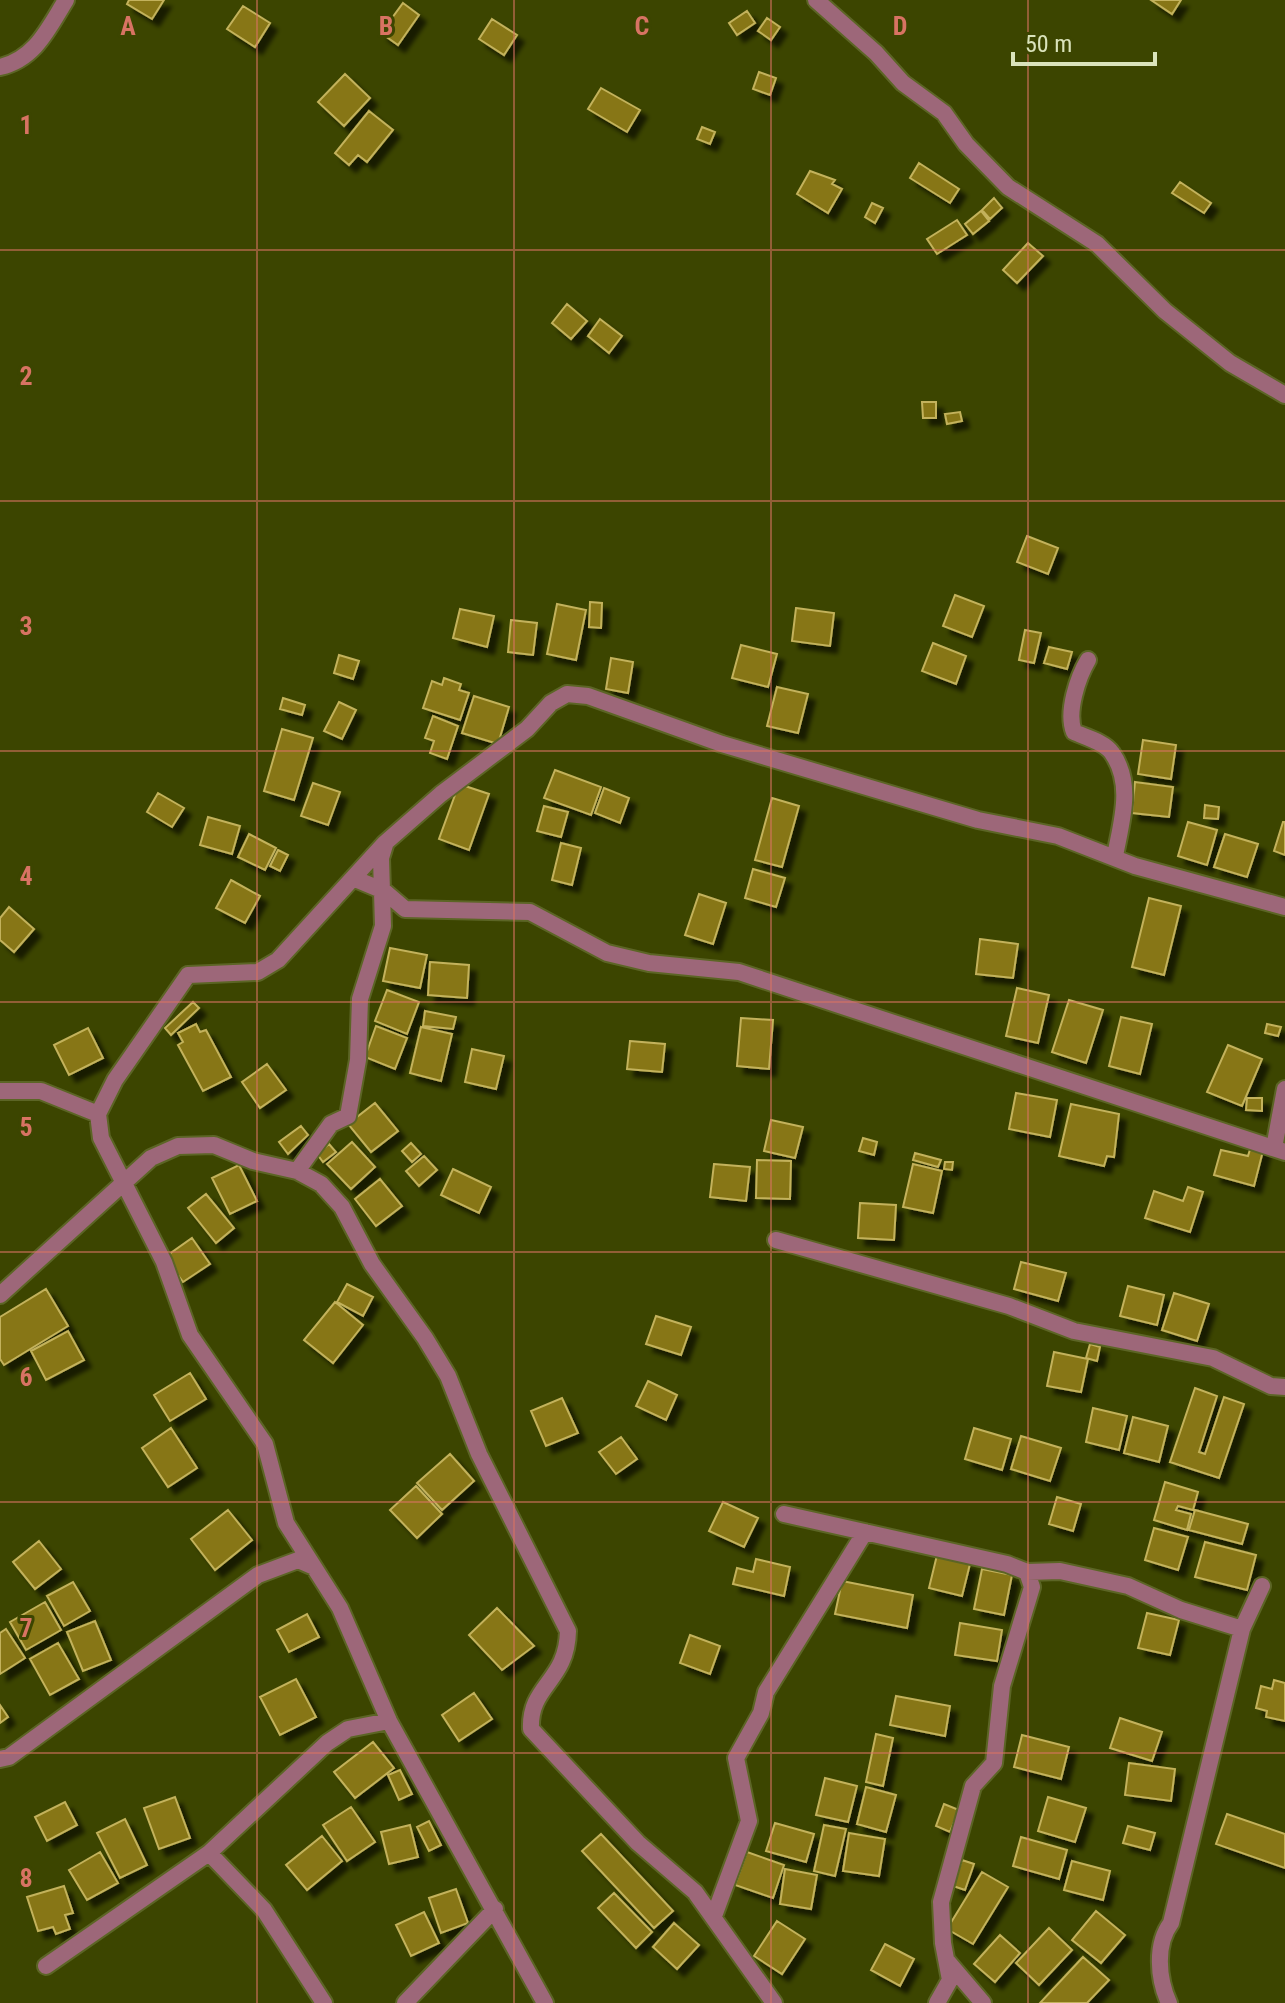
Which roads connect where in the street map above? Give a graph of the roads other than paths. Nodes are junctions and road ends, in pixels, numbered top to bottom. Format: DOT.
graph roads {
  1 [pos="66,0"];
  2 [pos="816,0"];
  3 [pos="0,67"];
  4 [pos="1285,395"];
  5 [pos="1088,660"];
  6 [pos="385,843"];
  7 [pos="1115,856"];
  8 [pos="353,878"];
  9 [pos="384,891"];
  10 [pos="1285,907"];
  11 [pos="1285,1089"];
  12 [pos="0,1091"];
  13 [pos="98,1114"];
  14 [pos="1280,1150"];
  15 [pos="297,1171"];
  16 [pos="122,1186"];
  17 [pos="776,1240"];
  18 [pos="0,1295"];
  19 [pos="1213,1358"];
  20 [pos="1285,1387"];
  21 [pos="1285,1395"];
  22 [pos="784,1514"];
  23 [pos="865,1532"];
  24 [pos="314,1567"];
  25 [pos="1027,1572"];
  26 [pos="1262,1586"];
  27 [pos="1242,1629"];
  28 [pos="389,1721"];
  29 [pos="0,1759"];
  30 [pos="209,1853"];
  31 [pos="495,1909"];
  32 [pos="714,1916"];
  33 [pos="947,1961"];
  34 [pos="46,1966"];
  35 [pos="324,2003"];
  36 [pos="405,2003"];
  37 [pos="545,2003"];
  38 [pos="774,2003"];
  39 [pos="937,2003"];
  40 [pos="983,2003"];
  41 [pos="1169,2003"];
  1 -- 3 [label="street"];
  2 -- 4 [label="street"];
  5 -- 7 [label="street"];
  6 -- 7 [label="street"];
  6 -- 8 [label="street"];
  6 -- 9 [label="street"];
  7 -- 10 [label="street"];
  8 -- 9 [label="street"];
  8 -- 13 [label="street"];
  9 -- 14 [label="street"];
  9 -- 15 [label="street"];
  11 -- 14 [label="street"];
  12 -- 13 [label="street"];
  13 -- 16 [label="street"];
  15 -- 16 [label="street"];
  15 -- 32 [label="street"];
  16 -- 18 [label="street"];
  16 -- 24 [label="street"];
  17 -- 19 [label="street"];
  19 -- 20 [label="street"];
  19 -- 21 [label="street"];
  22 -- 23 [label="street"];
  23 -- 25 [label="street"];
  23 -- 32 [label="street"];
  24 -- 28 [label="street"];
  24 -- 29 [label="street"];
  25 -- 27 [label="street"];
  25 -- 33 [label="street"];
  26 -- 27 [label="street"];
  27 -- 41 [label="street"];
  28 -- 30 [label="street"];
  28 -- 31 [label="street"];
  30 -- 34 [label="street"];
  30 -- 35 [label="street"];
  31 -- 36 [label="street"];
  31 -- 37 [label="street"];
  32 -- 38 [label="street"];
  33 -- 39 [label="street"];
  33 -- 40 [label="street"];
}
